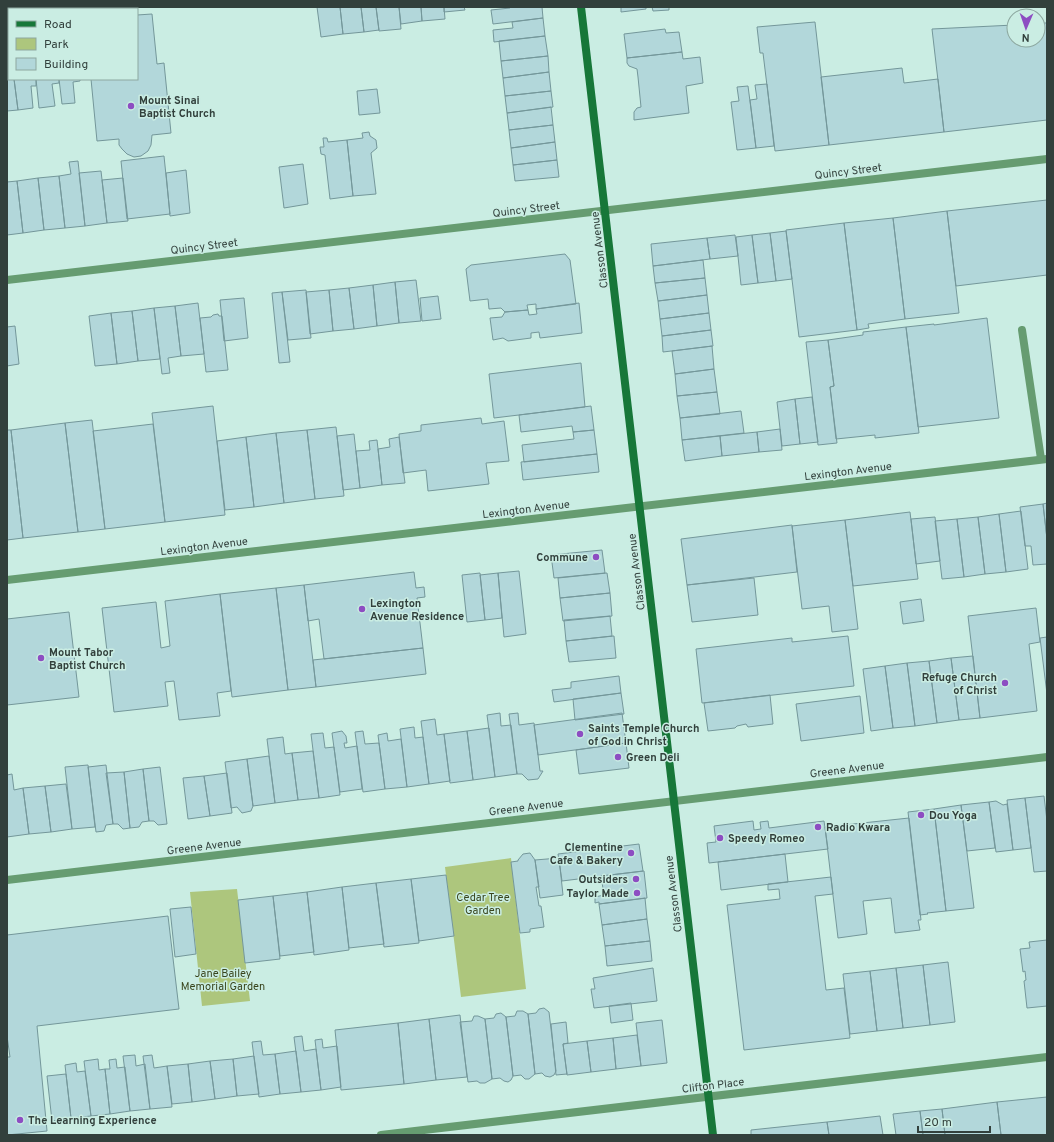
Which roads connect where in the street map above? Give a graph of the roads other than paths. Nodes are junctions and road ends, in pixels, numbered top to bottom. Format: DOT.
graph roads {
  1 [pos="581,7"];
  2 [pos="1047,159"];
  3 [pos="605,210"];
  4 [pos="7,280"];
  5 [pos="1022,330"];
  6 [pos="1044,459"];
  7 [pos="639,507"];
  8 [pos="7,580"];
  9 [pos="1047,757"];
  10 [pos="673,801"];
  11 [pos="7,880"];
  12 [pos="1047,1057"];
  13 [pos="708,1097"];
  14 [pos="381,1135"];
  15 [pos="713,1135"];
  1 -- 3 [label="street, Classon Avenue"];
  2 -- 3 [label="street, Quincy Street"];
  3 -- 4 [label="street, Quincy Street"];
  3 -- 7 [label="street, Classon Avenue"];
  5 -- 6 [label="street"];
  6 -- 7 [label="street, Lexington Avenue"];
  7 -- 8 [label="street, Lexington Avenue"];
  7 -- 10 [label="street, Classon Avenue"];
  9 -- 10 [label="street, Greene Avenue"];
  10 -- 11 [label="street, Greene Avenue"];
  10 -- 13 [label="street, Classon Avenue"];
  12 -- 13 [label="street, Clifton Place"];
  13 -- 14 [label="street, Clifton Place"];
  13 -- 15 [label="street, Classon Avenue"];
}
